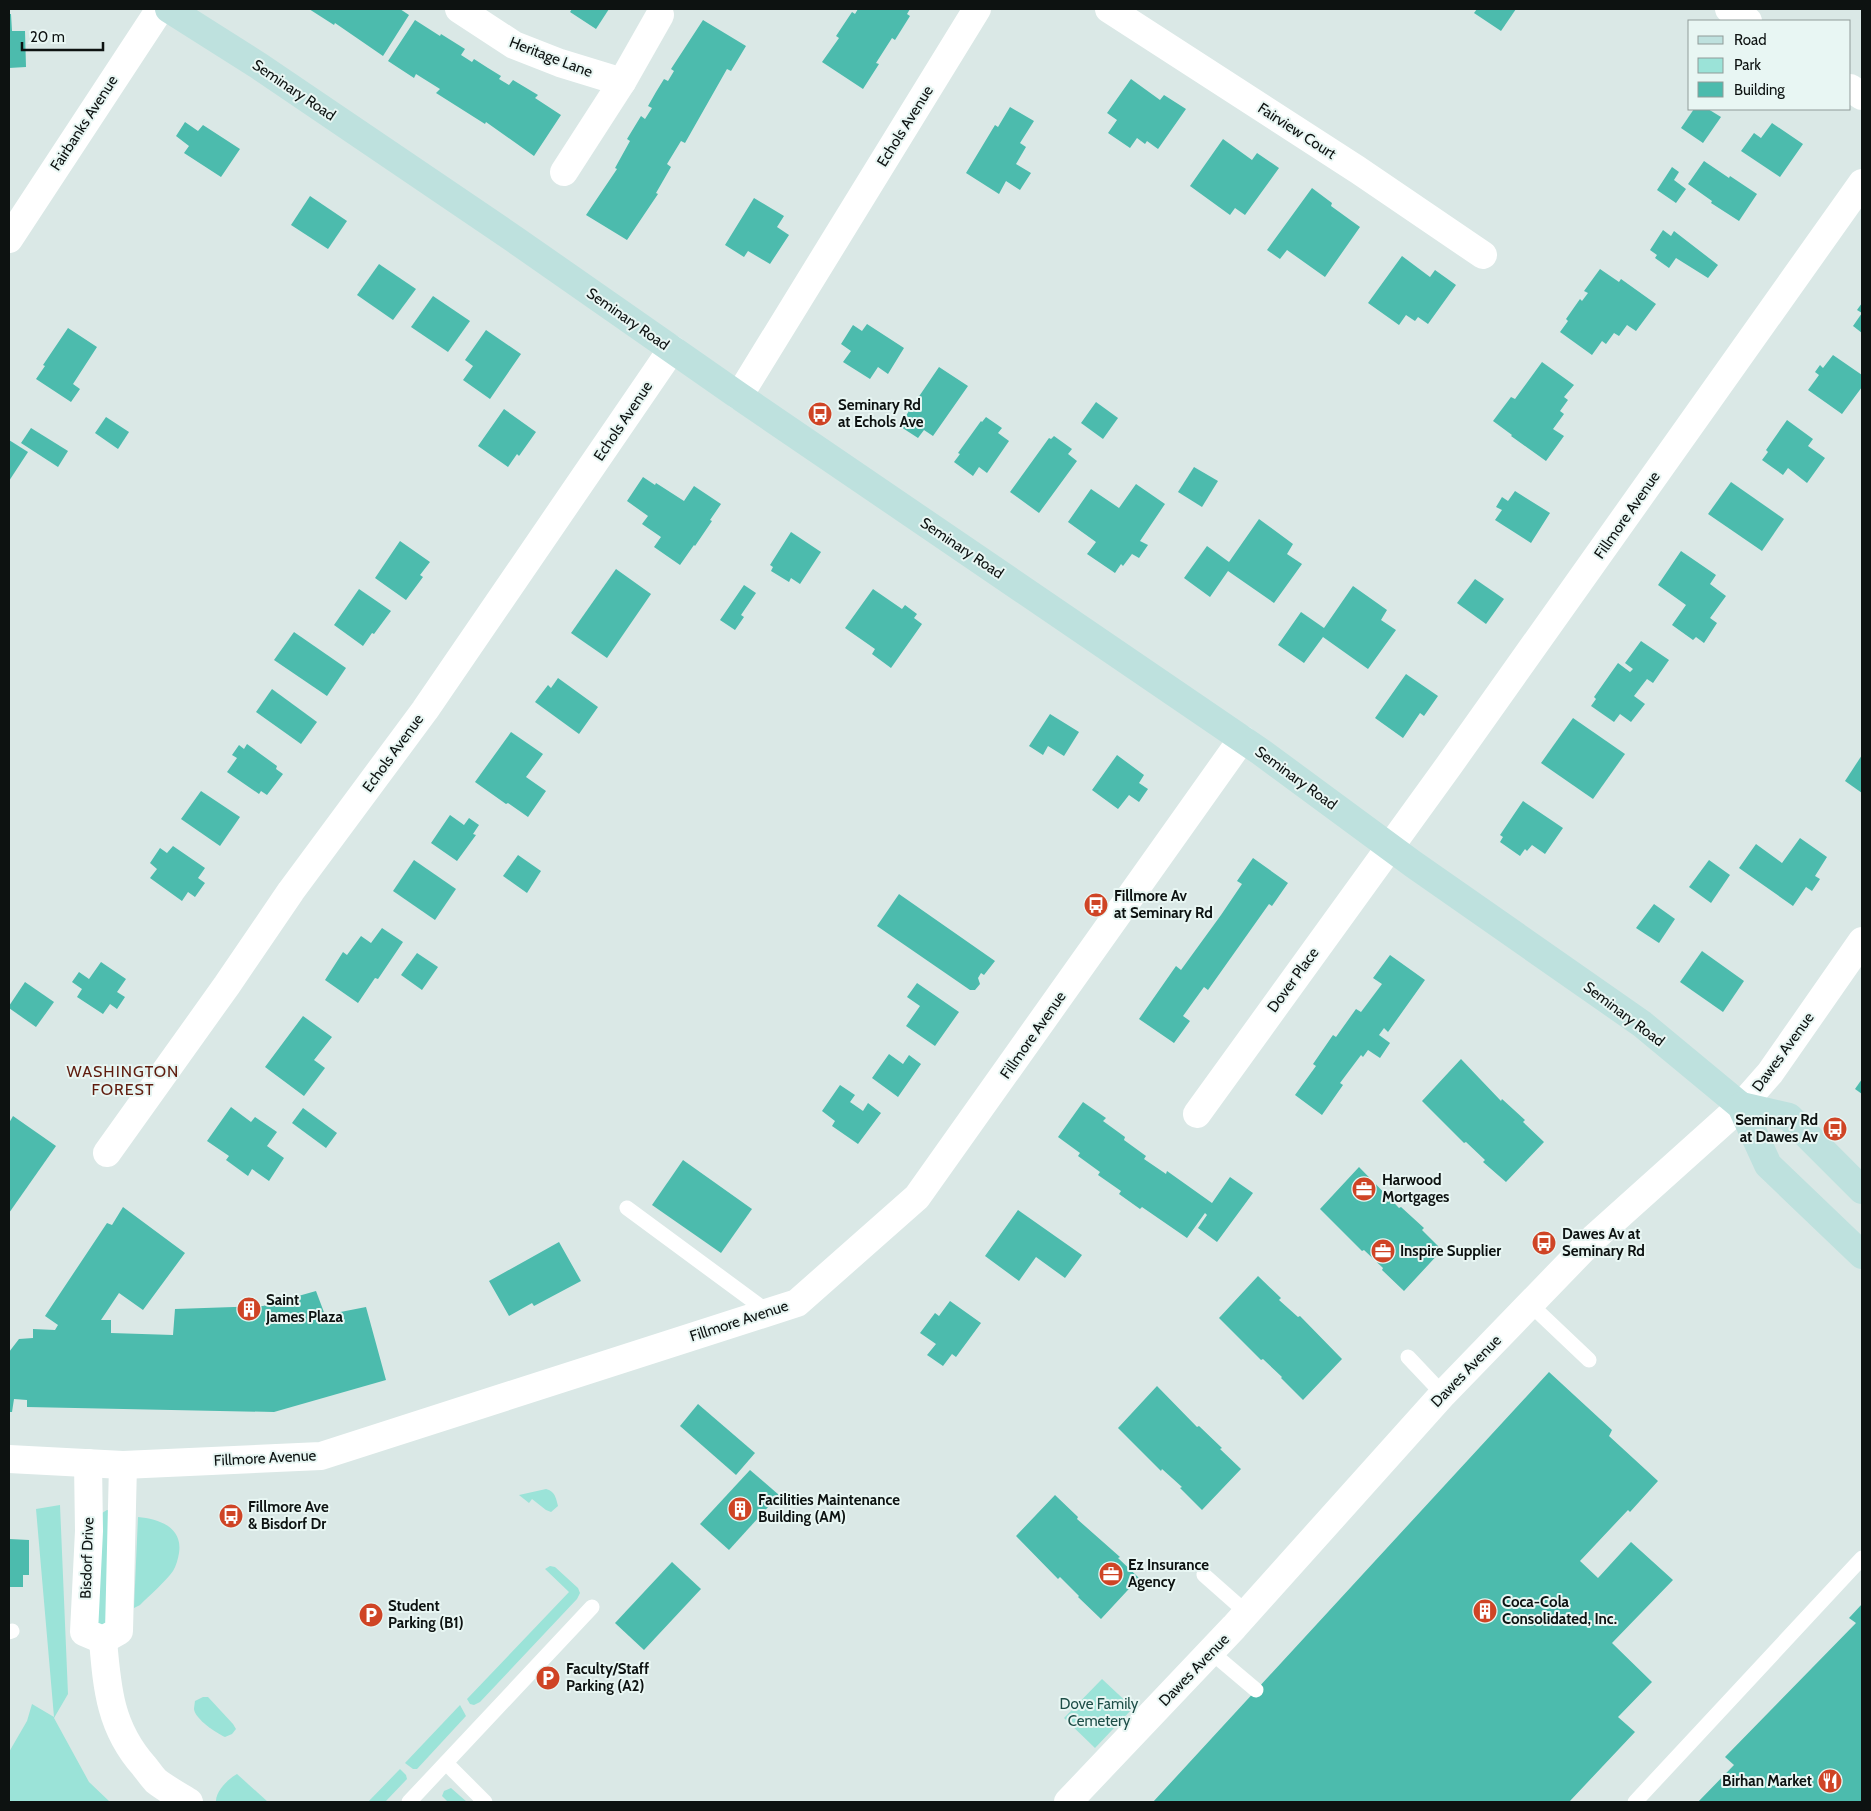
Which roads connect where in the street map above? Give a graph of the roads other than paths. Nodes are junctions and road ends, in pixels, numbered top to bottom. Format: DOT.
graph roads {
  1 [pos="160,9"];
  2 [pos="169,9"];
  3 [pos="459,9"];
  4 [pos="977,9"];
  5 [pos="1109,9"];
  6 [pos="1729,9"];
  7 [pos="660,15"];
  8 [pos="1746,20"];
  9 [pos="622,82"];
  10 [pos="1851,89"];
  11 [pos="1862,96"];
  12 [pos="564,172"];
  13 [pos="1862,183"];
  14 [pos="12,226"];
  15 [pos="1483,255"];
  16 [pos="672,350"];
  17 [pos="739,396"];
  18 [pos="1242,739"];
  19 [pos="1390,847"];
  20 [pos="1862,941"];
  21 [pos="1741,1106"];
  22 [pos="1197,1114"];
  23 [pos="107,1153"];
  24 [pos="1862,1190"];
  25 [pos="627,1208"];
  26 [pos="1862,1255"];
  27 [pos="1530,1305"];
  28 [pos="768,1312"];
  29 [pos="1408,1357"];
  30 [pos="1589,1360"];
  31 [pos="1443,1394"];
  32 [pos="9,1459"];
  33 [pos="88,1463"];
  34 [pos="123,1465"];
  35 [pos="1862,1558"];
  36 [pos="1204,1575"];
  37 [pos="592,1607"];
  38 [pos="1247,1613"];
  39 [pos="103,1640"];
  40 [pos="1211,1652"];
  41 [pos="1256,1690"];
  42 [pos="446,1763"];
  43 [pos="189,1802"];
  44 [pos="409,1802"];
  45 [pos="485,1802"];
  46 [pos="1068,1802"];
  47 [pos="1635,1802"];
  1 -- 14 [label="street, Fairbanks Avenue"];
  2 -- 16 [label="main road, Seminary Road"];
  3 -- 9 [label="street, Heritage Lane"];
  4 -- 17 [label="street, Echols Avenue"];
  5 -- 15 [label="street, Fairview Court"];
  6 -- 8 [label="street"];
  7 -- 9 [label="street"];
  9 -- 12 [label="street"];
  10 -- 11 [label="street"];
  13 -- 19 [label="street, Fillmore Avenue"];
  16 -- 17 [label="main road, Seminary Road"];
  16 -- 23 [label="street, Echols Avenue"];
  17 -- 18 [label="main road, Seminary Road"];
  18 -- 19 [label="main road, Seminary Road"];
  18 -- 28 [label="street, Fillmore Avenue"];
  19 -- 21 [label="main road, Seminary Road"];
  19 -- 22 [label="street, Dover Place"];
  20 -- 21 [label="street, Dawes Avenue"];
  21 -- 24 [label="main road, Seminary Road"];
  21 -- 26 [label="main road, Seminary Road"];
  21 -- 27 [label="street, Dawes Avenue"];
  25 -- 28 [label="lane"];
  27 -- 30 [label="lane"];
  27 -- 31 [label="street, Dawes Avenue"];
  28 -- 34 [label="street, Fillmore Avenue"];
  29 -- 31 [label="lane"];
  31 -- 38 [label="street, Dawes Avenue"];
  32 -- 33 [label="street, Fillmore Avenue"];
  33 -- 34 [label="street, Fillmore Avenue"];
  33 -- 39 [label="street, Bisdorf Drive"];
  34 -- 39 [label="street"];
  35 -- 47 [label="lane"];
  36 -- 38 [label="lane"];
  37 -- 42 [label="lane"];
  38 -- 40 [label="street, Dawes Avenue"];
  39 -- 43 [label="street"];
  40 -- 41 [label="lane"];
  40 -- 46 [label="street, Dawes Avenue"];
  42 -- 44 [label="lane"];
  42 -- 45 [label="lane"];
}
